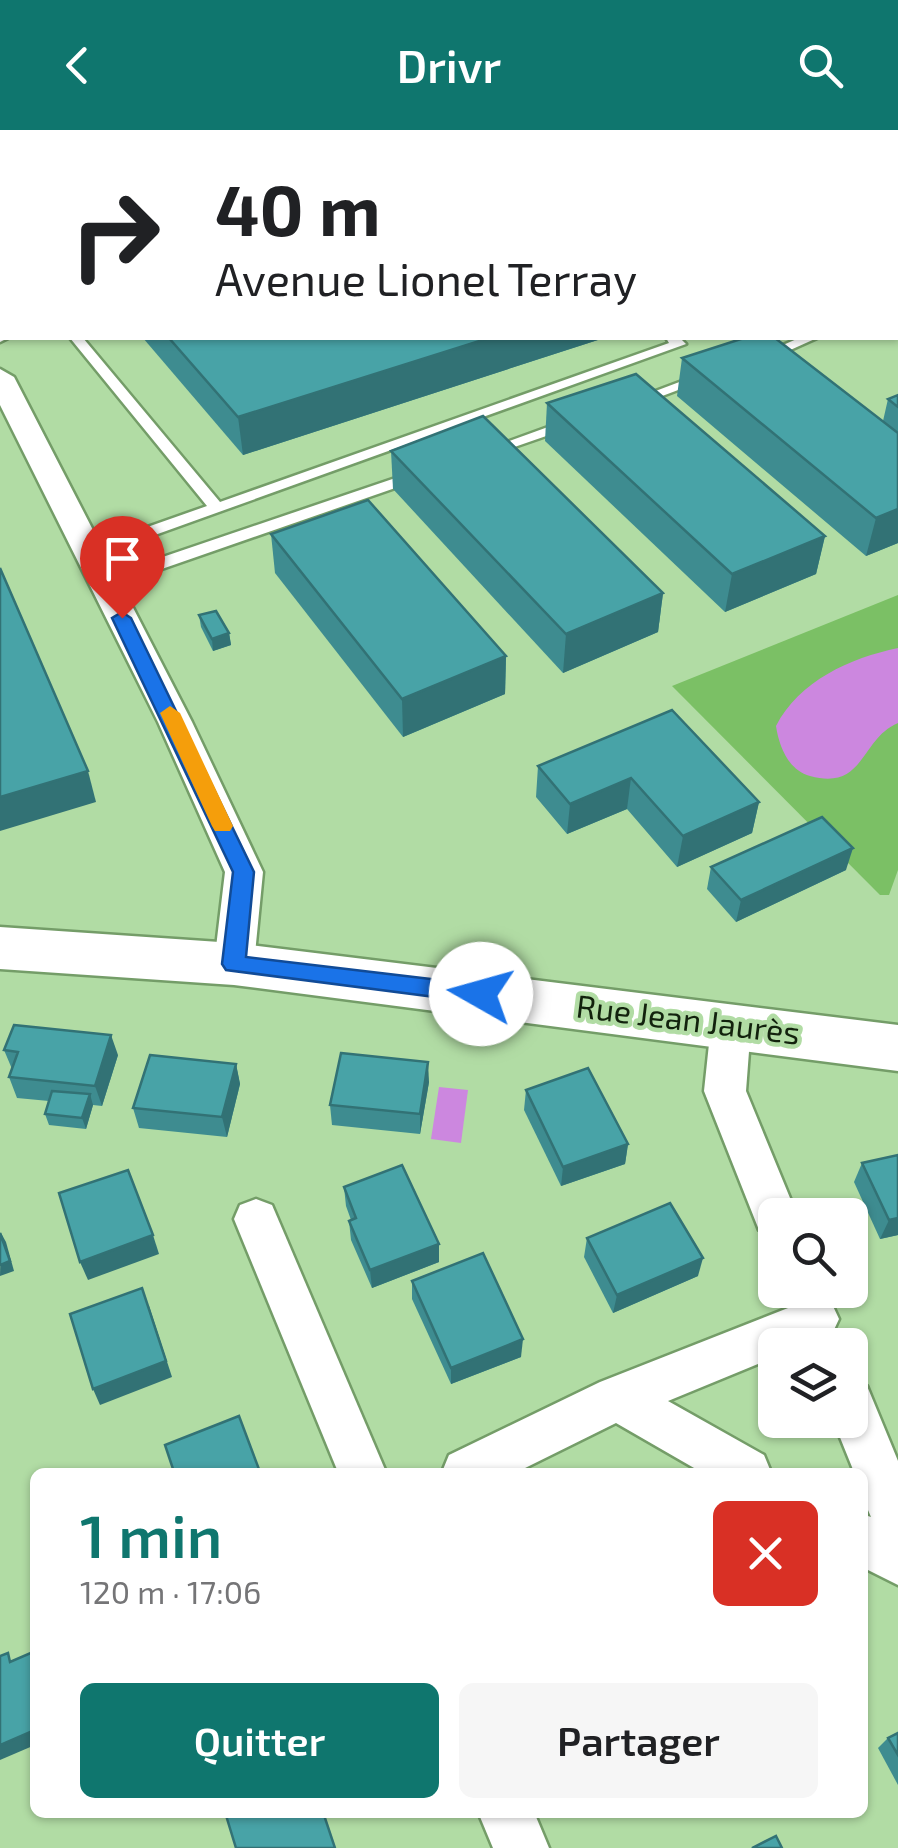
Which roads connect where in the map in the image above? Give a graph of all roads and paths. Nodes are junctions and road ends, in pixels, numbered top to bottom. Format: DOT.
graph roads {
  1 [pos="78,340"];
  2 [pos="674,340"];
  3 [pos="808,340"];
  4 [pos="746,363"];
  5 [pos="728,369"];
  6 [pos="0,377"];
  7 [pos="614,408"];
  8 [pos="595,415"];
  9 [pos="482,454"];
  10 [pos="444,466"];
  11 [pos="217,508"];
  12 [pos="97,568"];
  13 [pos="0,948"];
  14 [pos="234,964"];
  15 [pos="730,1025"];
  16 [pos="898,1048"];
  17 [pos="768,1198"];
  18 [pos="256,1219"];
  19 [pos="816,1318"];
  20 [pos="617,1398"];
  21 [pos="864,1438"];
  22 [pos="360,1468"];
  23 [pos="474,1468"];
  24 [pos="740,1468"];
  25 [pos="898,1522"];
  26 [pos="868,1542"];
  27 [pos="898,1559"];
  28 [pos="508,1818"];
  29 [pos="521,1848"];
  1 -- 11 [label="lane"];
  2 -- 11 [label="lane"];
  3 -- 4 [label="lane"];
  5 -- 7 [label="lane"];
  6 -- 12 [label="street"];
  8 -- 9 [label="lane"];
  10 -- 12 [label="lane"];
  11 -- 12 [label="lane"];
  12 -- 14 [label="street"];
  13 -- 14 [label="main road, Rue Jean Jaurès"];
  14 -- 15 [label="main road, Rue Jean Jaurès"];
  15 -- 16 [label="main road, Rue Jean Jaurès"];
  15 -- 17 [label="street"];
  18 -- 22 [label="street"];
  19 -- 20 [label="street"];
  20 -- 23 [label="street"];
  20 -- 24 [label="street"];
  21 -- 25 [label="street"];
  26 -- 27 [label="street"];
  28 -- 29 [label="street"];
}
